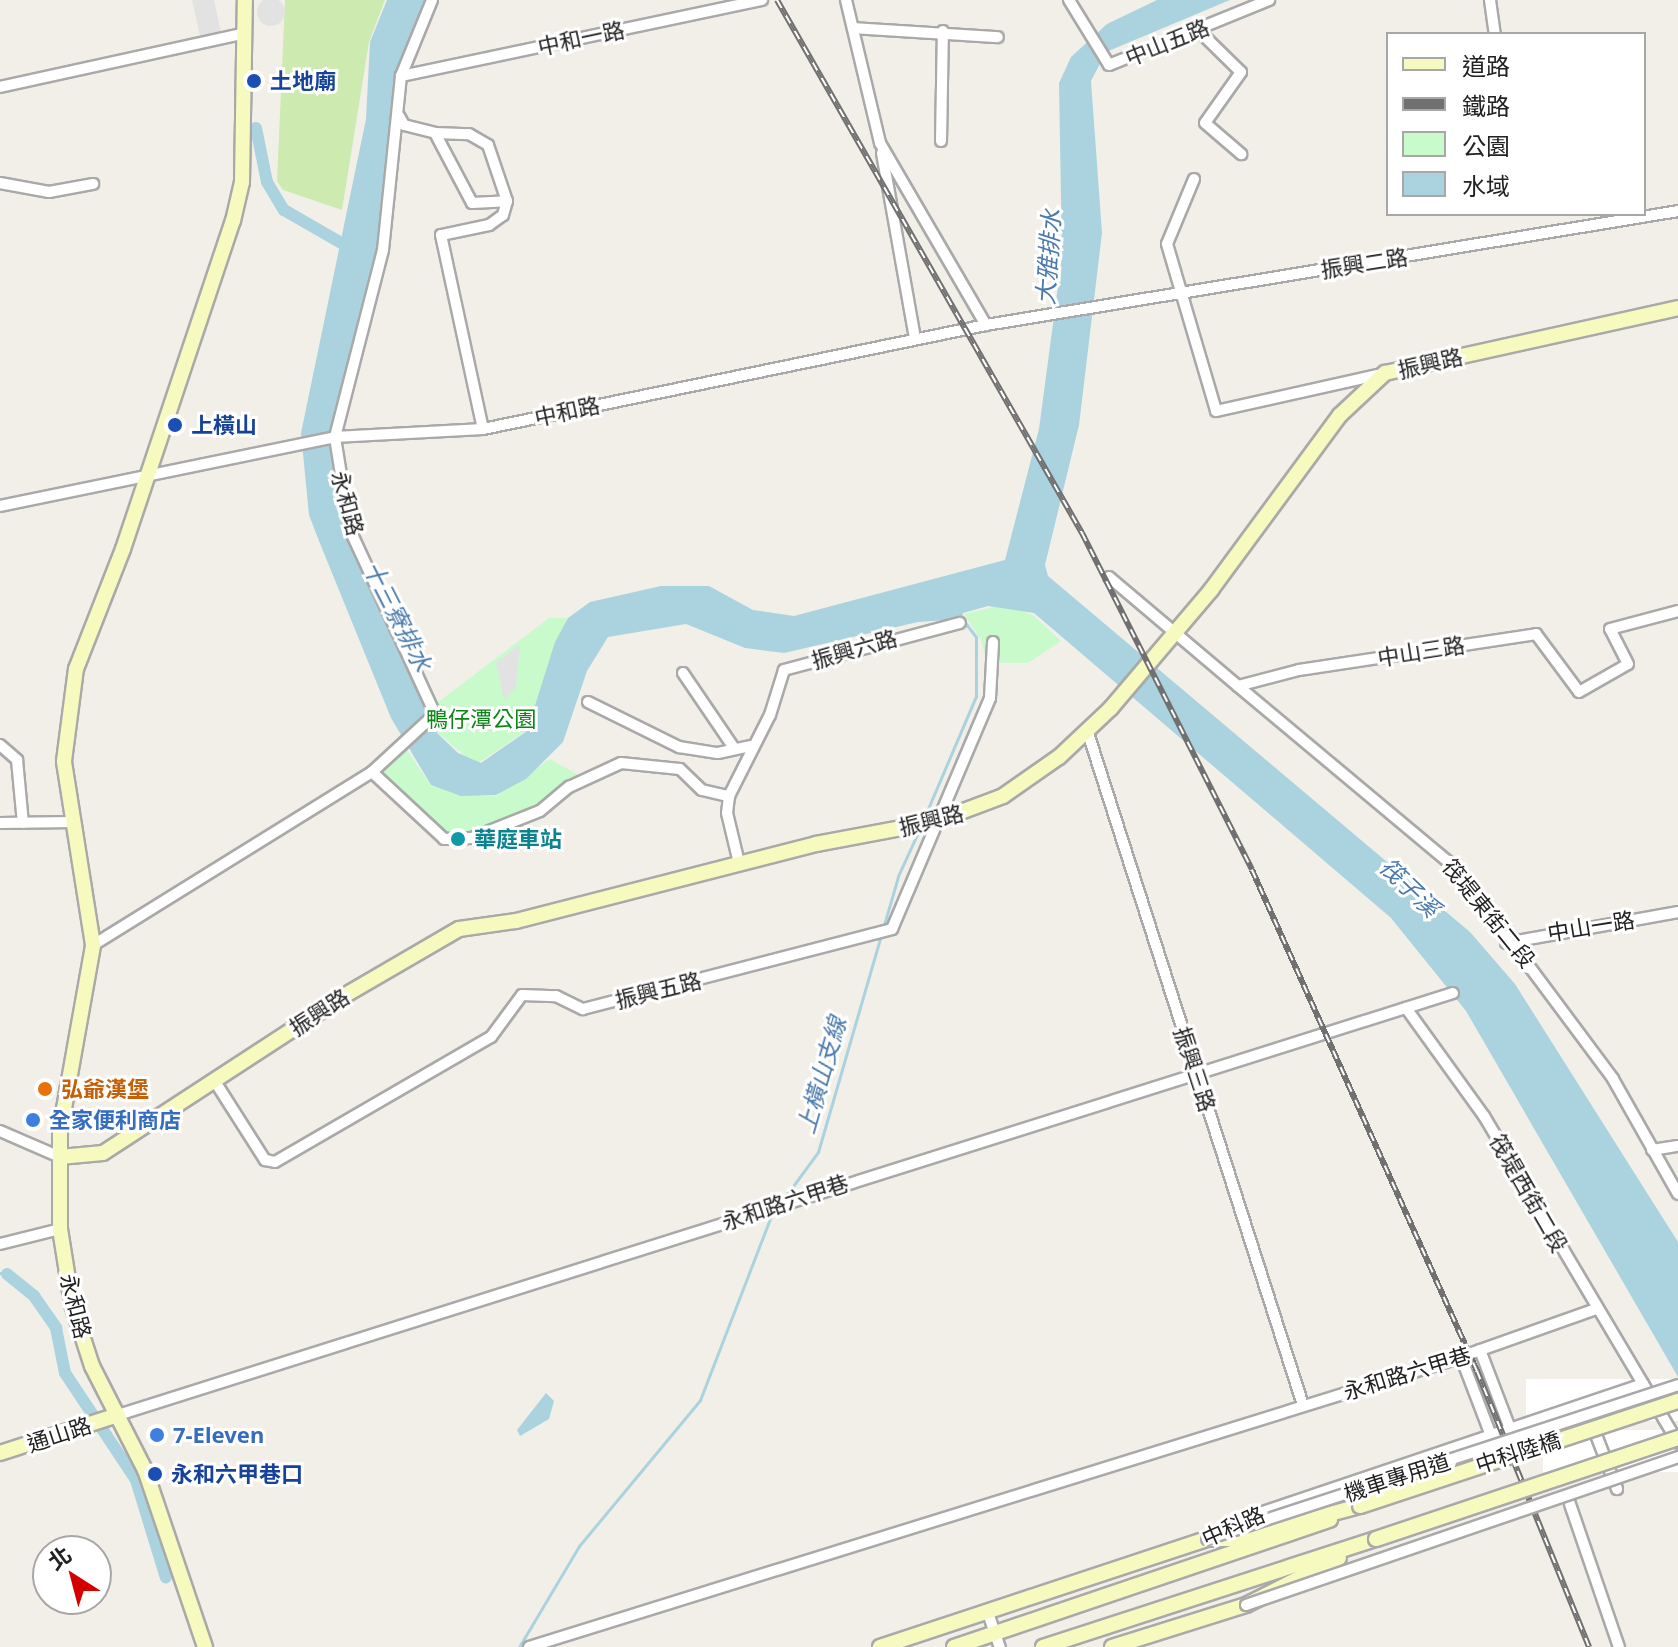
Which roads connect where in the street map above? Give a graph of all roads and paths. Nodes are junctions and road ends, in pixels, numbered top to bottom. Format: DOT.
graph roads {
  1 [pos="245,0"];
  2 [pos="432,0"];
  3 [pos="762,0"];
  4 [pos="846,0"];
  5 [pos="1069,0"];
  6 [pos="1269,0"];
  7 [pos="1490,0"];
  8 [pos="853,28"];
  9 [pos="1196,28"];
  10 [pos="943,31"];
  11 [pos="1495,32"];
  12 [pos="245,33"];
  13 [pos="998,37"];
  14 [pos="401,76"];
  15 [pos="0,87"];
  16 [pos="398,116"];
  17 [pos="435,133"];
  18 [pos="941,141"];
  19 [pos="880,143"];
  20 [pos="1241,154"];
  21 [pos="1194,179"];
  22 [pos="0,183"];
  23 [pos="93,184"];
  24 [pos="507,201"];
  25 [pos="1678,211"];
  26 [pos="1185,293"];
  27 [pos="1678,308"];
  28 [pos="1050,314"];
  29 [pos="986,325"];
  30 [pos="915,339"];
  31 [pos="1385,373"];
  32 [pos="483,429"];
  33 [pos="333,437"];
  34 [pos="147,480"];
  35 [pos="0,506"];
  36 [pos="1109,577"];
  37 [pos="1678,611"];
  38 [pos="960,623"];
  39 [pos="1174,634"];
  40 [pos="993,642"];
  41 [pos="683,673"];
  42 [pos="1238,686"];
  43 [pos="588,702"];
  44 [pos="1088,733"];
  45 [pos="0,745"];
  46 [pos="751,746"];
  47 [pos="734,748"];
  48 [pos="372,772"];
  49 [pos="729,796"];
  50 [pos="74,822"];
  51 [pos="934,822"];
  52 [pos="0,823"];
  53 [pos="23,823"];
  54 [pos="739,863"];
  55 [pos="1678,912"];
  56 [pos="1510,941"];
  57 [pos="93,945"];
  58 [pos="1453,993"];
  59 [pos="1406,1008"];
  60 [pos="1196,1071"];
  61 [pos="214,1080"];
  62 [pos="0,1131"];
  63 [pos="1678,1146"];
  64 [pos="1652,1150"];
  65 [pos="60,1157"];
  66 [pos="1678,1194"];
  67 [pos="60,1229"];
  68 [pos="0,1244"];
  69 [pos="1596,1309"];
  70 [pos="1480,1350"];
  71 [pos="1461,1357"];
  72 [pos="1643,1384"];
  73 [pos="1678,1385"];
  74 [pos="1678,1401"];
  75 [pos="1303,1405"];
  76 [pos="1585,1405"];
  77 [pos="118,1415"];
  78 [pos="1511,1431"];
  79 [pos="1492,1438"];
  80 [pos="1678,1440"];
  81 [pos="0,1453"];
  82 [pos="1678,1457"];
  83 [pos="1617,1489"];
  84 [pos="1570,1504"];
  85 [pos="1360,1506"];
  86 [pos="1207,1539"];
  87 [pos="1376,1539"];
  88 [pos="1246,1605"];
  89 [pos="988,1613"];
  90 [pos="998,1640"];
  91 [pos="205,1647"];
  92 [pos="529,1647"];
  93 [pos="880,1647"];
  94 [pos="954,1647"];
  95 [pos="1043,1647"];
  96 [pos="1112,1647"];
  97 [pos="1619,1647"];
  1 -- 12 [label="street, 永和路"];
  2 -- 14 [label="street"];
  3 -- 14 [label="street, 中和一路"];
  4 -- 8 [label="street"];
  5 -- 9 [label="street, 中山五路"];
  6 -- 9 [label="street, 中山五路"];
  7 -- 11 [label="street"];
  8 -- 10 [label="street"];
  8 -- 19 [label="street"];
  9 -- 20 [label="street"];
  10 -- 13 [label="street"];
  10 -- 18 [label="street"];
  12 -- 15 [label="street"];
  12 -- 34 [label="street, 永和路"];
  14 -- 16 [label="street"];
  16 -- 17 [label="street"];
  16 -- 33 [label="street"];
  17 -- 24 [label="street"];
  17 -- 24 [label="street"];
  19 -- 29 [label="street"];
  19 -- 30 [label="street"];
  21 -- 26 [label="street"];
  22 -- 23 [label="street"];
  24 -- 32 [label="street"];
  25 -- 26 [label="street, 振興二路"];
  26 -- 28 [label="street, 振興二路"];
  26 -- 31 [label="street"];
  27 -- 31 [label="street, 振興路"];
  28 -- 29 [label="street, 中和路"];
  29 -- 30 [label="street, 中和路"];
  30 -- 32 [label="street, 中和路"];
  31 -- 39 [label="street, 振興路"];
  32 -- 33 [label="street, 中和路"];
  33 -- 34 [label="street, 中和路"];
  33 -- 48 [label="street, 永和路"];
  34 -- 35 [label="street"];
  34 -- 50 [label="street, 永和路"];
  36 -- 39 [label="street"];
  37 -- 42 [label="street, 中山三路"];
  38 -- 46 [label="street, 振興六路"];
  39 -- 42 [label="street"];
  39 -- 44 [label="street, 振興路"];
  40 -- 51 [label="street, 振興五路"];
  41 -- 47 [label="street"];
  42 -- 56 [label="street, 筏堤東街二段"];
  43 -- 47 [label="street"];
  44 -- 51 [label="street, 振興路"];
  44 -- 60 [label="street, 振興三路"];
  45 -- 53 [label="street"];
  46 -- 47 [label="street"];
  46 -- 49 [label="street, 振興六路"];
  48 -- 49 [label="street"];
  48 -- 57 [label="street, 永和路"];
  49 -- 54 [label="street, 振興六路"];
  50 -- 53 [label="street"];
  50 -- 57 [label="street, 永和路"];
  51 -- 54 [label="street, 振興路"];
  51 -- 61 [label="street, 振興五路"];
  52 -- 53 [label="street"];
  54 -- 61 [label="street, 振興路"];
  55 -- 56 [label="street, 中山一路"];
  56 -- 64 [label="street, 筏堤東街二段"];
  57 -- 65 [label="street, 永和路"];
  58 -- 59 [label="street, 永和路六甲巷"];
  59 -- 60 [label="street, 永和路六甲巷"];
  59 -- 69 [label="street, 筏堤西街二段"];
  60 -- 75 [label="street, 振興三路"];
  60 -- 77 [label="street, 永和路六甲巷"];
  61 -- 65 [label="street, 振興路"];
  62 -- 65 [label="street"];
  63 -- 64 [label="street"];
  64 -- 66 [label="street, 筏堤東街二段"];
  65 -- 67 [label="street, 永和路"];
  67 -- 68 [label="street"];
  67 -- 77 [label="street, 永和路"];
  69 -- 70 [label="street, 永和路六甲巷"];
  69 -- 72 [label="street, 筏堤西街二段"];
  70 -- 71 [label="street, 永和路六甲巷"];
  70 -- 78 [label="street"];
  71 -- 75 [label="street, 永和路六甲巷"];
  71 -- 79 [label="street"];
  72 -- 76 [label="street, 中科路"];
  72 -- 80 [label="street, 筏堤西街二段"];
  73 -- 86 [label="street, 機車專用道, bridge"];
  74 -- 85 [label="street, 中科陸橋, bridge"];
  75 -- 92 [label="street, 永和路六甲巷"];
  76 -- 78 [label="street, 中科路"];
  76 -- 83 [label="street"];
  77 -- 81 [label="street, 通山路"];
  77 -- 91 [label="street, 永和路"];
  78 -- 79 [label="street, 中科路"];
  79 -- 86 [label="street, 中科路"];
  80 -- 87 [label="street, 中科陸橋, bridge"];
  82 -- 88 [label="street, bridge"];
  84 -- 97 [label="street"];
  85 -- 86 [label="street"];
  85 -- 90 [label="street, 中科路"];
  86 -- 89 [label="street, 中科路"];
  87 -- 88 [label="street"];
  87 -- 95 [label="street"];
  88 -- 96 [label="street"];
  89 -- 90 [label="street"];
  89 -- 93 [label="street, 中科路"];
  90 -- 94 [label="street, 中科路"];
}
